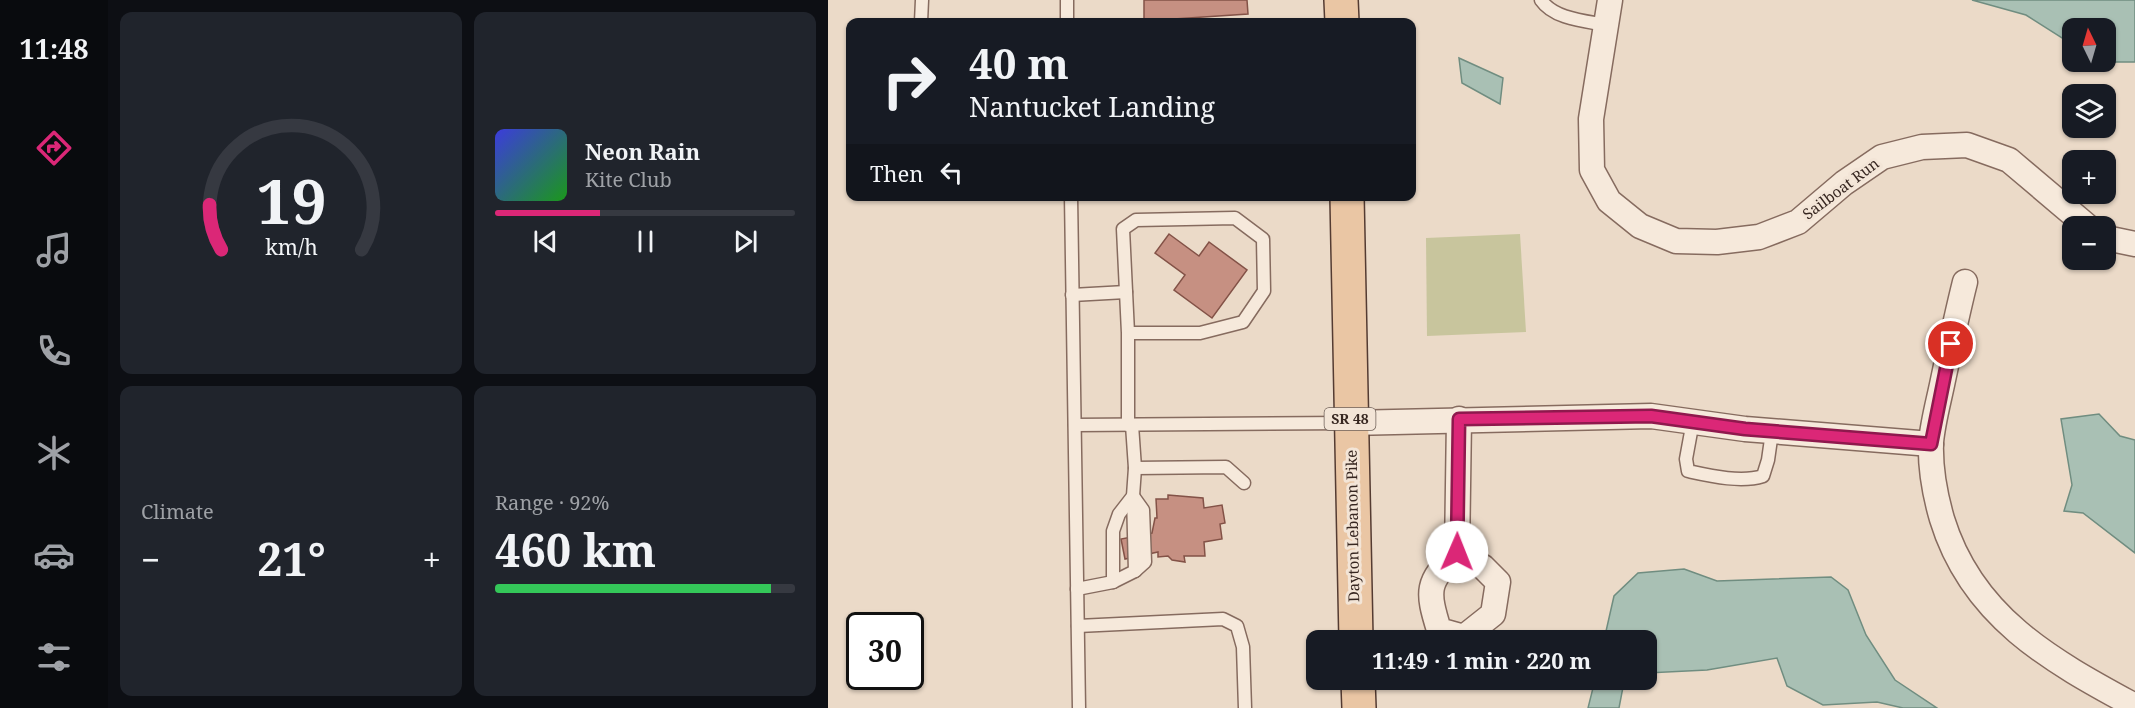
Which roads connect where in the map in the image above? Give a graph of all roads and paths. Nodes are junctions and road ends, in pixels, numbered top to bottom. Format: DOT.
graph roads {
  1 [pos="922,0"];
  2 [pos="1067,0"];
  3 [pos="1341,0"];
  4 [pos="1541,0"];
  5 [pos="1610,0"];
  6 [pos="921,18"];
  7 [pos="1067,18"];
  8 [pos="1342,18"];
  9 [pos="1606,25"];
  10 [pos="1071,201"];
  11 [pos="1347,201"];
  12 [pos="2074,216"];
  13 [pos="2116,240"];
  14 [pos="2135,244"];
  15 [pos="1965,282"];
  16 [pos="1126,292"];
  17 [pos="1072,295"];
  18 [pos="1128,333"];
  19 [pos="1459,419"];
  20 [pos="1694,421"];
  21 [pos="1350,423"];
  22 [pos="1075,425"];
  23 [pos="1130,425"];
  24 [pos="1772,432"];
  25 [pos="1931,444"];
  26 [pos="1135,468"];
  27 [pos="1244,483"];
  28 [pos="1133,496"];
  29 [pos="1457,552"];
  30 [pos="1113,582"];
  31 [pos="1077,589"];
  32 [pos="1078,626"];
  33 [pos="1356,630"];
  34 [pos="1358,690"];
  35 [pos="2135,706"];
  36 [pos="1079,708"];
  37 [pos="1245,708"];
  38 [pos="1359,708"];
  1 -- 6 [label="lane"];
  2 -- 7 [label="lane"];
  3 -- 8 [label="main road"];
  4 -- 9 [label="lane"];
  5 -- 9 [label="street, Sailboat Run"];
  9 -- 12 [label="street, Sailboat Run"];
  10 -- 17 [label="lane"];
  11 -- 21 [label="main road, Dayton Lebanon Pike / SR 48"];
  13 -- 14 [label="street"];
  15 -- 25 [label="street"];
  16 -- 17 [label="lane"];
  16 -- 18 [label="lane"];
  16 -- 18 [label="lane"];
  17 -- 22 [label="lane"];
  18 -- 23 [label="lane"];
  19 -- 20 [label="street"];
  19 -- 21 [label="street"];
  19 -- 29 [label="street"];
  20 -- 24 [label="street"];
  20 -- 24 [label="lane"];
  21 -- 23 [label="lane"];
  21 -- 33 [label="main road, Dayton Lebanon Pike / SR 48"];
  22 -- 23 [label="lane"];
  22 -- 31 [label="lane"];
  23 -- 26 [label="lane"];
  24 -- 25 [label="street"];
  25 -- 35 [label="street"];
  26 -- 27 [label="lane"];
  26 -- 28 [label="lane"];
  28 -- 30 [label="lane"];
  28 -- 30 [label="lane"];
  30 -- 31 [label="lane"];
  31 -- 32 [label="lane"];
  32 -- 36 [label="lane"];
  32 -- 37 [label="lane"];
  34 -- 38 [label="main road"];
}
